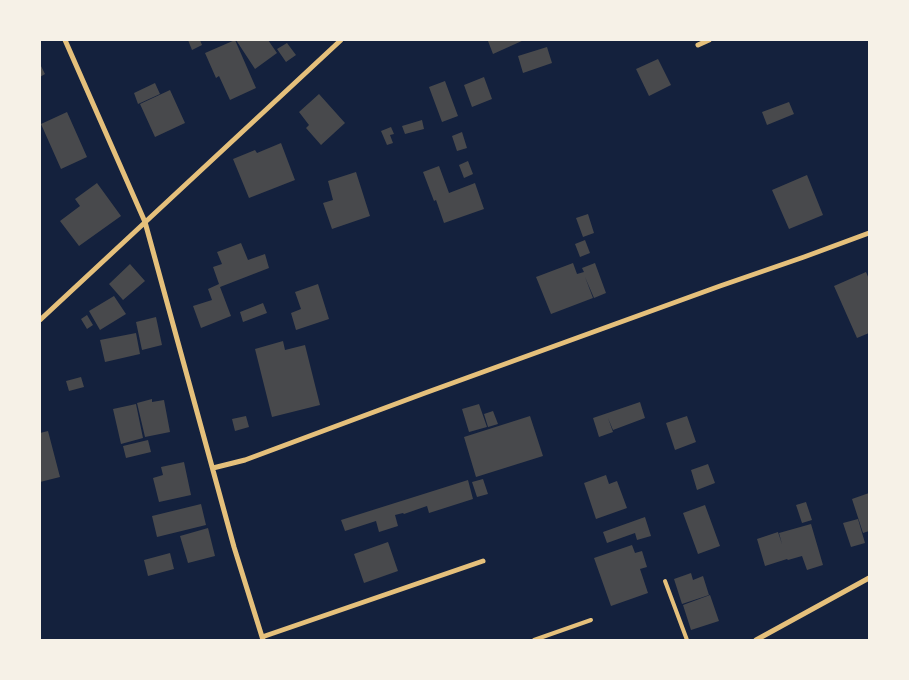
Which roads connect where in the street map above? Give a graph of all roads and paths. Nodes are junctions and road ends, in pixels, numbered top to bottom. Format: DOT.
graph roads {
  1 [pos="65,40"];
  2 [pos="342,40"];
  3 [pos="709,40"];
  4 [pos="698,45"];
  5 [pos="145,222"];
  6 [pos="869,232"];
  7 [pos="40,320"];
  8 [pos="213,468"];
  9 [pos="483,561"];
  10 [pos="869,578"];
  11 [pos="665,581"];
  12 [pos="591,620"];
  13 [pos="263,638"];
  14 [pos="534,640"];
  15 [pos="687,640"];
  16 [pos="756,640"];
  1 -- 5 [label="street"];
  2 -- 5 [label="street"];
  3 -- 4 [label="street"];
  5 -- 7 [label="street"];
  5 -- 8 [label="street"];
  6 -- 8 [label="street"];
  8 -- 13 [label="street"];
  9 -- 13 [label="street"];
  10 -- 16 [label="street"];
  11 -- 15 [label="lane"];
  12 -- 14 [label="lane"];
}
